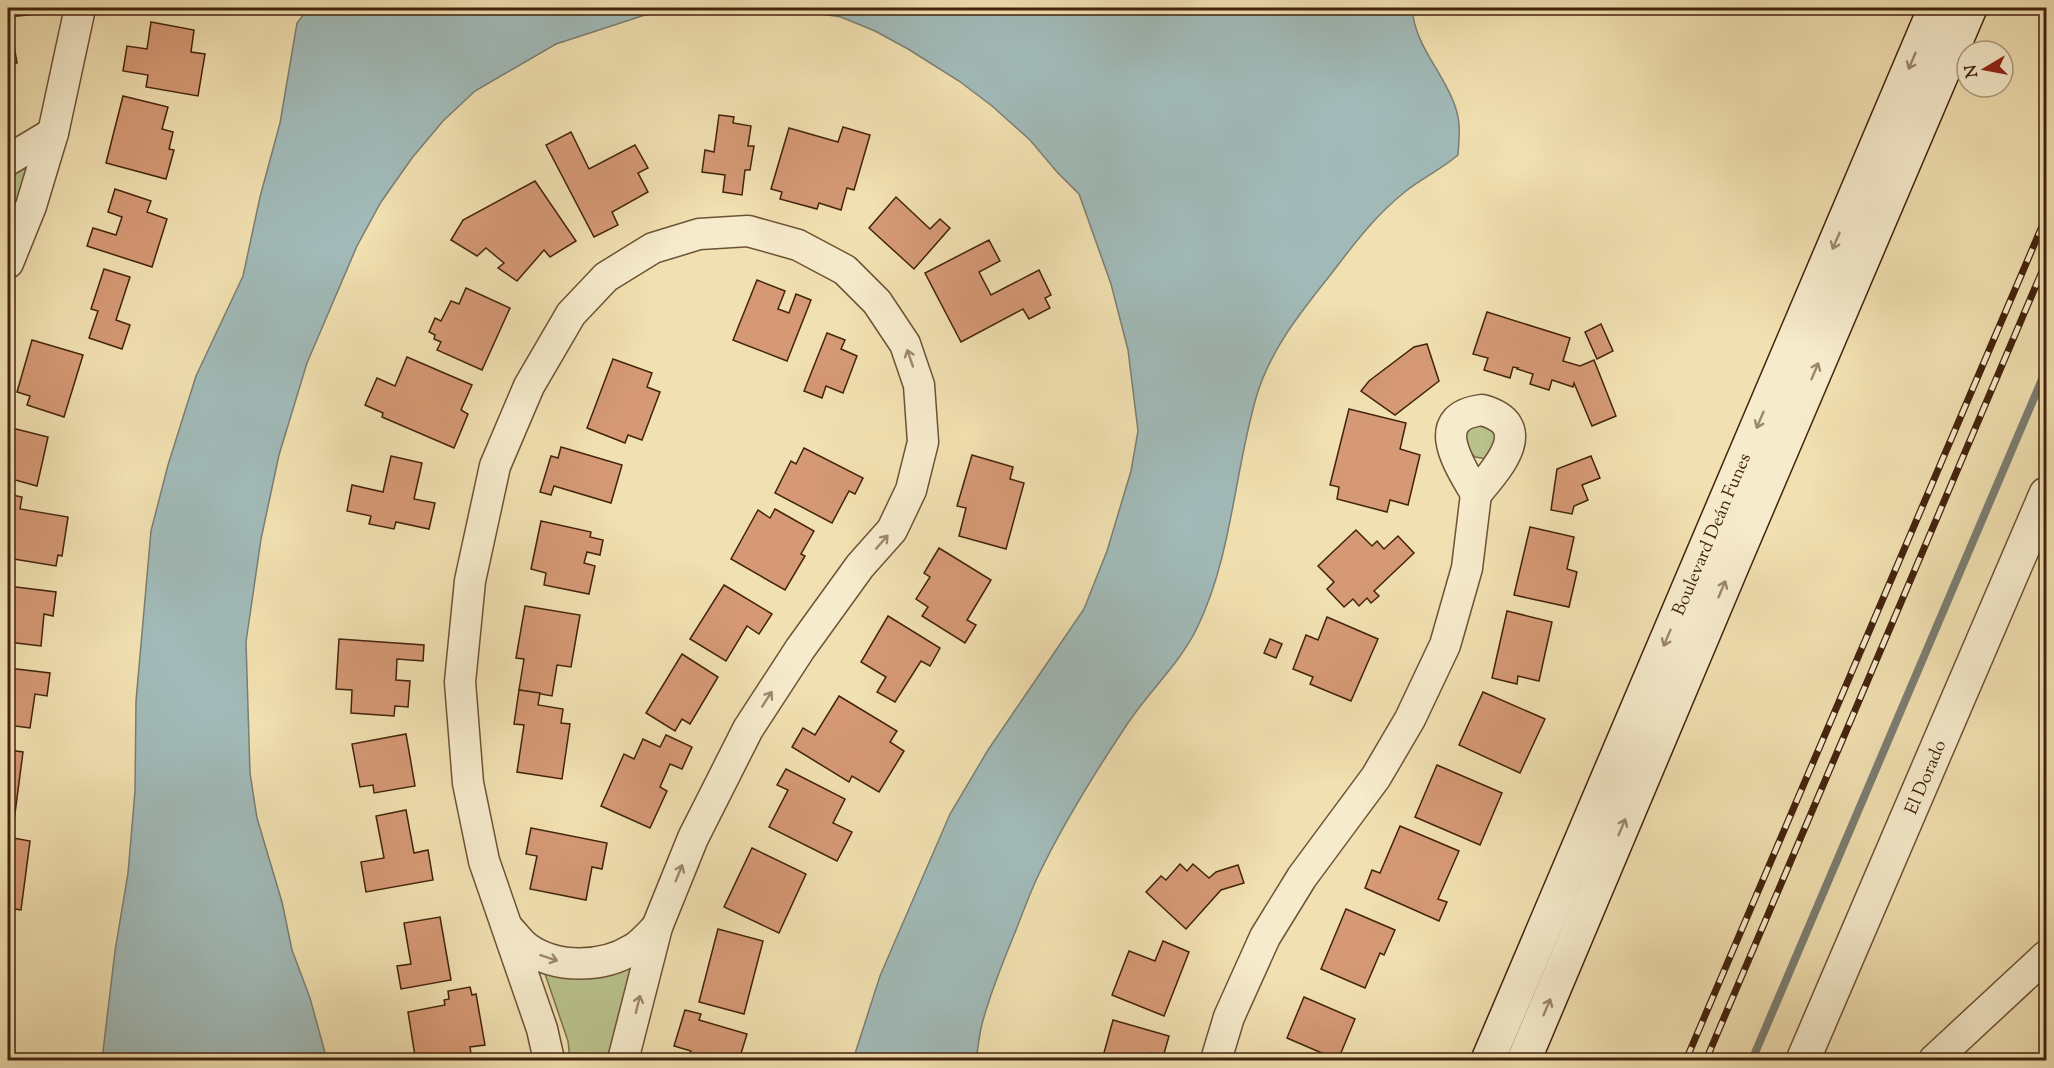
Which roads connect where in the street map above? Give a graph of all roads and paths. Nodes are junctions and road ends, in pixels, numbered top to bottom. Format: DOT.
graph roads {
  1 [pos="80,8"];
  2 [pos="1935,8"];
  3 [pos="1970,8"];
  4 [pos="53,133"];
  5 [pos="8,160"];
  6 [pos="8,263"];
  7 [pos="1476,494"];
  8 [pos="2046,494"];
  9 [pos="504,923"];
  10 [pos="657,927"];
  11 [pos="2046,956"];
  12 [pos="549,1060"];
  13 [pos="623,1060"];
  14 [pos="1216,1060"];
  15 [pos="1488,1060"];
  16 [pos="1524,1060"];
  17 [pos="1803,1060"];
  18 [pos="1934,1060"];
  1 -- 4 [label="street"];
  2 -- 15 [label="main road, Boulevard Deán Funes, one-way"];
  16 -- 3 [label="main road, Boulevard Deán Funes, one-way"];
  4 -- 5 [label="street"];
  4 -- 6 [label="street"];
  7 -- 14 [label="street"];
  8 -- 17 [label="main road, El Dorado"];
  9 -- 10 [label="street, one-way"];
  10 -- 9 [label="street, one-way"];
  9 -- 12 [label="street"];
  13 -- 10 [label="street, one-way"];
  11 -- 18 [label="street"];
}
